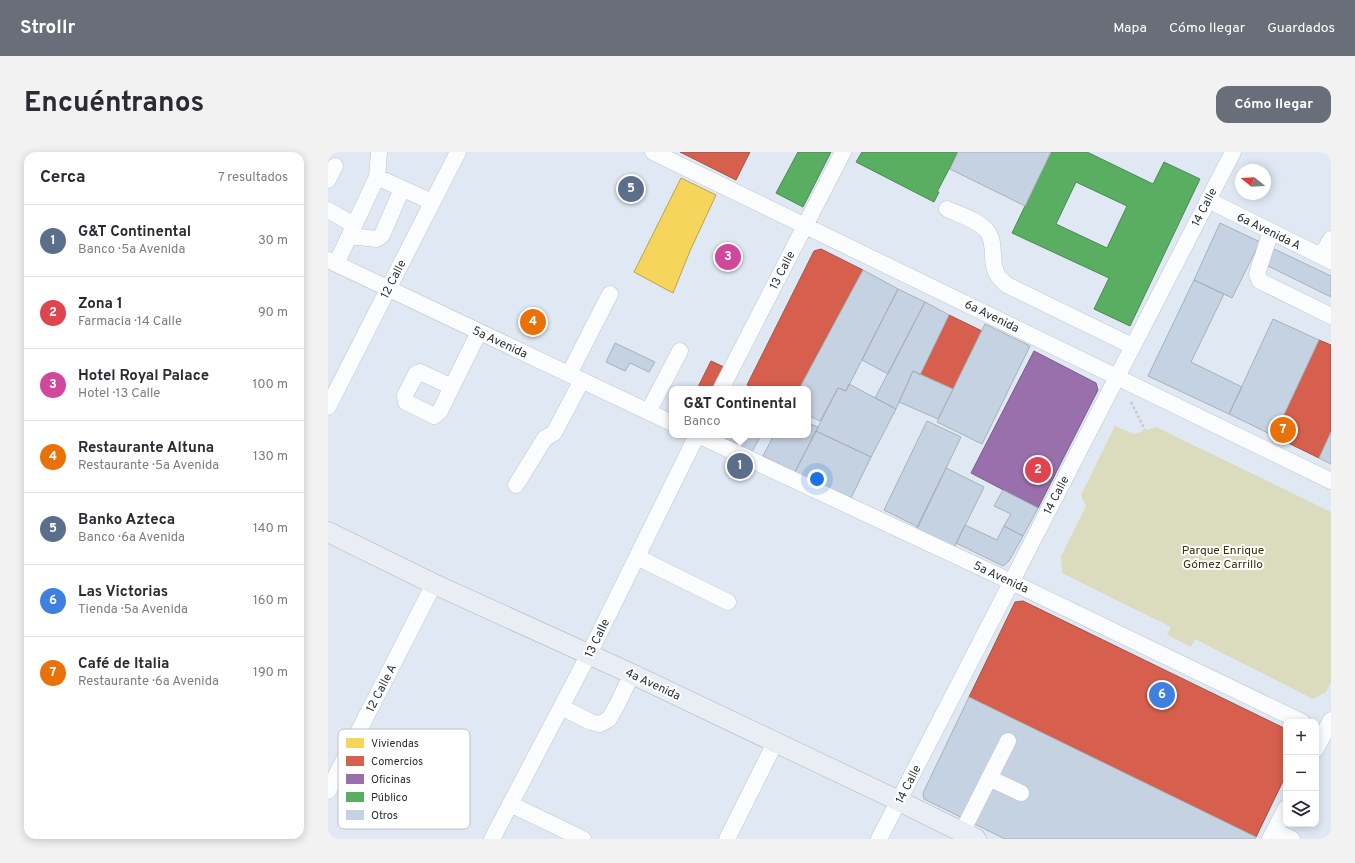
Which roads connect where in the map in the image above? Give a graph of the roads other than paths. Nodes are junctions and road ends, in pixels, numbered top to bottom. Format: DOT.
graph roads {
  1 [pos="379,152"];
  2 [pos="458,152"];
  3 [pos="653,152"];
  4 [pos="843,152"];
  5 [pos="1233,152"];
  6 [pos="335,166"];
  7 [pos="377,177"];
  8 [pos="328,180"];
  9 [pos="402,189"];
  10 [pos="1208,200"];
  11 [pos="432,202"];
  12 [pos="947,209"];
  13 [pos="328,210"];
  14 [pos="804,225"];
  15 [pos="352,231"];
  16 [pos="1271,231"];
  17 [pos="1331,239"];
  18 [pos="1326,259"];
  19 [pos="332,262"];
  20 [pos="388,289"];
  21 [pos="610,294"];
  22 [pos="1331,316"];
  23 [pos="480,332"];
  24 [pos="1132,346"];
  25 [pos="680,351"];
  26 [pos="575,377"];
  27 [pos="1117,377"];
  28 [pos="723,386"];
  29 [pos="452,387"];
  30 [pos="328,407"];
  31 [pos="648,412"];
  32 [pos="669,422"];
  33 [pos="696,438"];
  34 [pos="704,438"];
  35 [pos="1331,481"];
  36 [pos="516,485"];
  37 [pos="328,532"];
  38 [pos="637,557"];
  39 [pos="1011,582"];
  40 [pos="434,584"];
  41 [pos="728,602"];
  42 [pos="589,654"];
  43 [pos="632,674"];
  44 [pos="561,707"];
  45 [pos="1296,719"];
  46 [pos="360,729"];
  47 [pos="1326,729"];
  48 [pos="1008,741"];
  49 [pos="775,743"];
  50 [pos="1319,744"];
  51 [pos="338,772"];
  52 [pos="989,778"];
  53 [pos="328,792"];
  54 [pos="1020,793"];
  55 [pos="899,801"];
  56 [pos="510,804"];
  57 [pos="1283,814"];
  58 [pos="1272,835"];
  59 [pos="969,836"];
  60 [pos="492,839"];
  61 [pos="583,839"];
  62 [pos="727,839"];
  63 [pos="879,839"];
  64 [pos="1292,839"];
  1 -- 7 [label="street"];
  2 -- 11 [label="street, 12 Calle"];
  3 -- 14 [label="street, 6a Avenida"];
  4 -- 14 [label="street, 13 Calle"];
  5 -- 10 [label="street, 14 Calle"];
  6 -- 8 [label="street"];
  7 -- 9 [label="street"];
  7 -- 15 [label="street"];
  9 -- 11 [label="street"];
  9 -- 15 [label="street"];
  10 -- 16 [label="street, 6a Avenida A"];
  10 -- 24 [label="street, 14 Calle"];
  11 -- 20 [label="street, 12 Calle"];
  12 -- 24 [label="street"];
  13 -- 15 [label="street"];
  14 -- 27 [label="street, 6a Avenida"];
  14 -- 28 [label="street, 13 Calle"];
  15 -- 19 [label="street"];
  16 -- 18 [label="street, 6a Avenida A"];
  16 -- 22 [label="street"];
  17 -- 18 [label="street"];
  19 -- 20 [label="street, 5a Avenida"];
  20 -- 23 [label="street, 5a Avenida"];
  20 -- 30 [label="street, 12 Calle"];
  21 -- 26 [label="street"];
  23 -- 26 [label="street, 5a Avenida"];
  23 -- 29 [label="street"];
  24 -- 27 [label="street, 14 Calle"];
  25 -- 31 [label="street"];
  26 -- 31 [label="street, 5a Avenida"];
  26 -- 36 [label="street"];
  27 -- 35 [label="street, 6a Avenida"];
  27 -- 39 [label="street, 14 Calle"];
  31 -- 32 [label="street, 5a Avenida"];
  33 -- 38 [label="street, 13 Calle"];
  34 -- 39 [label="street, 5a Avenida"];
  37 -- 40 [label="main road, 4a Avenida"];
  38 -- 41 [label="street"];
  38 -- 42 [label="street, 13 Calle"];
  39 -- 45 [label="street, 5a Avenida"];
  39 -- 55 [label="street, 14 Calle"];
  40 -- 42 [label="main road, 4a Avenida"];
  40 -- 46 [label="street, 12 Calle A"];
  42 -- 43 [label="main road, 4a Avenida"];
  42 -- 44 [label="street, 13 Calle"];
  43 -- 44 [label="street"];
  43 -- 49 [label="main road, 4a Avenida"];
  44 -- 56 [label="street, 13 Calle"];
  47 -- 50 [label="street"];
  48 -- 52 [label="street"];
  49 -- 55 [label="main road, 4a Avenida"];
  49 -- 62 [label="street"];
  51 -- 53 [label="street, 12 Calle A"];
  52 -- 54 [label="street"];
  52 -- 59 [label="street"];
  55 -- 59 [label="main road, 4a Avenida"];
  55 -- 63 [label="street, 14 Calle"];
  56 -- 60 [label="street, 13 Calle"];
  56 -- 61 [label="street"];
  57 -- 58 [label="street"];
  58 -- 64 [label="street"];
}
